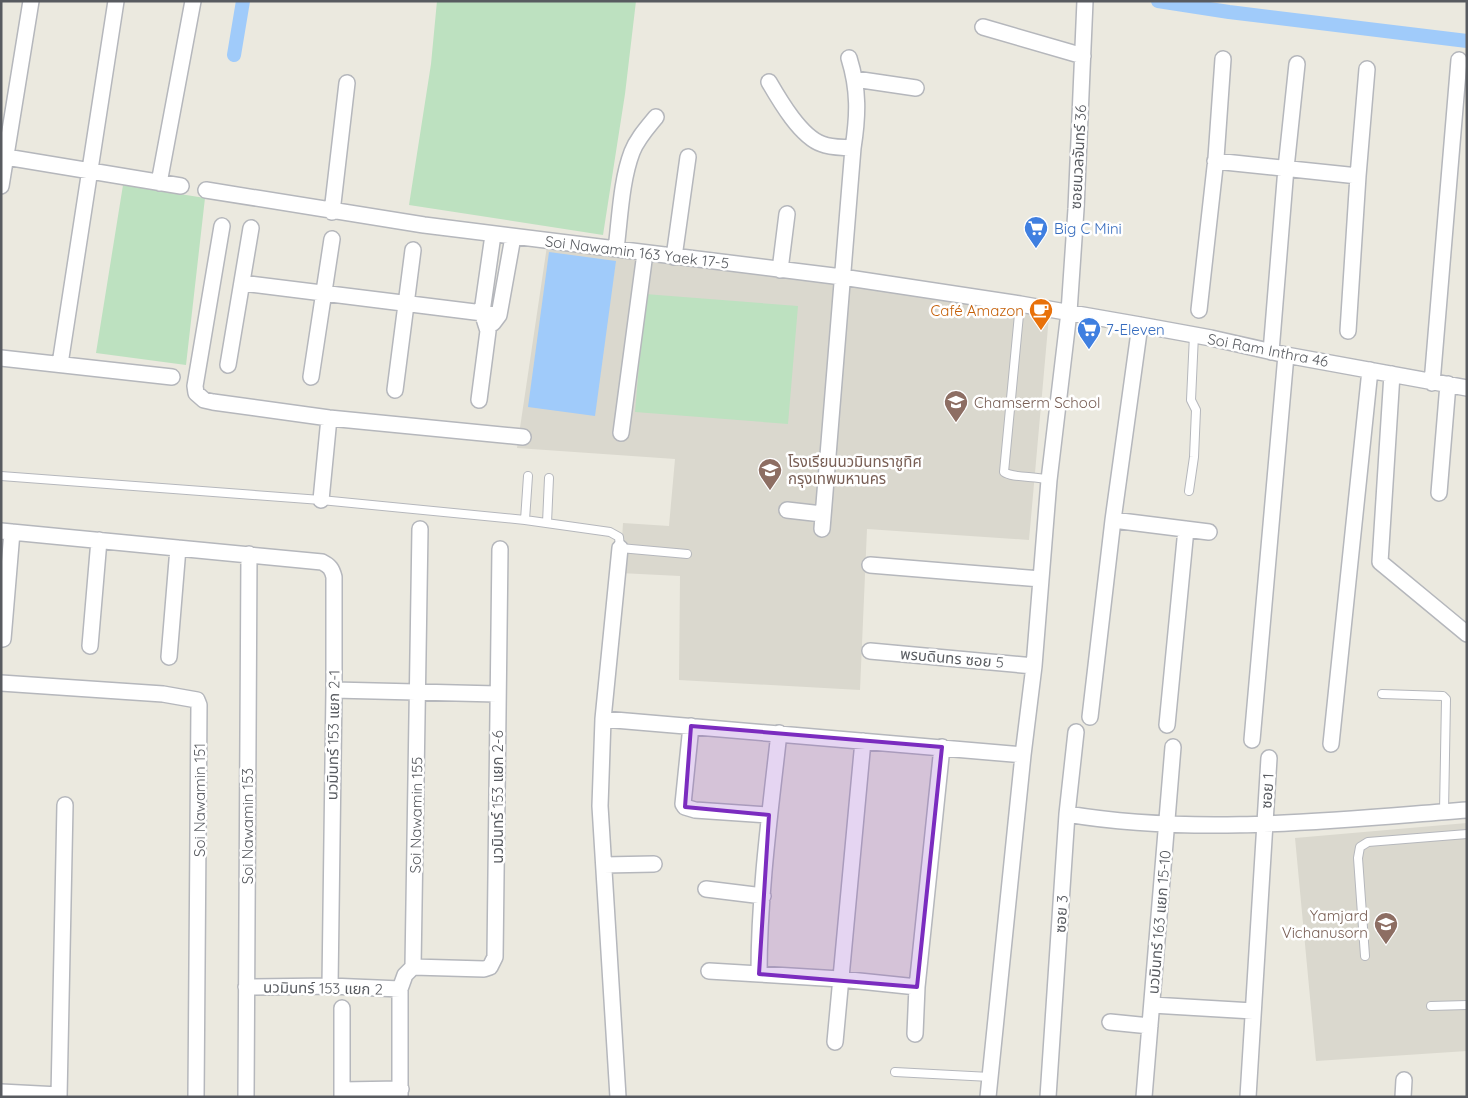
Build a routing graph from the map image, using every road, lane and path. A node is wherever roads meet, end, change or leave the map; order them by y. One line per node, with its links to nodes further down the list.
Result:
1 (31, 1): 18 (street)
2 (116, 1): 22 (street)
3 (194, 1): 24 (street)
4 (1085, 6): 6 (street, ซอยนวลจันทร์ 36)
5 (983, 27): 6 (street)
6 (1082, 56): 47 (street, ซอยนวลจันทร์ 36)
7 (849, 58): 12 (street)
8 (1224, 59): 20 (street)
9 (1459, 60): 62 (street)
10 (1297, 64): 21 (street)
11 (1367, 69): 23 (street)
12 (855, 79): 15 (street); 17 (street)
13 (769, 82): 17 (street)
14 (347, 83): 28 (street)
15 (916, 88)
16 (656, 117): 35 (street)
17 (853, 148): 40 (street)
18 (6, 157): 22 (street); 25 (street)
19 (688, 157): 38 (street)
20 (1215, 161): 21 (street); 45 (street)
21 (1286, 168): 23 (street); 53 (street)
22 (89, 172): 24 (street); 56 (street)
23 (1358, 176): 51 (street)
24 (160, 183): 26 (street)
25 (1, 186)
26 (181, 186)
27 (206, 190): 28 (street, Soi Nawamin 163 Yaek 17-5)
28 (332, 212): 32 (street, Soi Nawamin 163 Yaek 17-5)
29 (787, 214): 39 (street)
30 (222, 226): 67 (street)
31 (250, 228): 41 (street)
32 (493, 235): 33 (street, Soi Nawamin 163 Yaek 17-5); 46 (street)
33 (513, 238): 35 (street, Soi Nawamin 163 Yaek 17-5); 48 (street)
34 (332, 239): 42 (street)
35 (616, 249): 37 (street, Soi Nawamin 163 Yaek 17-5)
36 (414, 250): 43 (street)
37 (645, 253): 38 (street, Soi Nawamin 163 Yaek 17-5); 68 (street)
38 (674, 257): 39 (street, Soi Nawamin 163 Yaek 17-5)
39 (780, 270): 40 (street, Soi Nawamin 163 Yaek 17-5)
40 (842, 278): 44 (street, Soi Nawamin 163 Yaek 17-5); 77 (street)
41 (242, 283): 42 (street); 57 (street)
42 (322, 293): 43 (street); 61 (street)
43 (407, 302): 46 (street); 65 (street)
44 (1020, 304): 47 (street, Soi Nawamin 163 Yaek 17-5); 73 (lane)
45 (1199, 310)
46 (482, 312): 48 (street); 50 (street)
47 (1069, 312): 49 (street, Soi Ram Inthra 46); 73 (street, ซอยนวลจันทร์ 36)
48 (499, 315): 50 (street)
49 (1140, 325): 52 (street, Soi Ram Inthra 46); 79 (street)
50 (488, 331): 66 (street)
51 (1348, 331)
52 (1194, 335): 53 (street, Soi Ram Inthra 46); 74 (lane)
53 (1271, 352): 54 (street, Soi Ram Inthra 46)
54 (1286, 356): 58 (street, Soi Ram Inthra 46); 110 (street)
55 (1, 358): 56 (street)
56 (60, 364): 60 (street)
57 (228, 365)
58 (1370, 370): 59 (street, Soi Ram Inthra 46); 112 (street)
59 (1392, 374): 62 (street, Soi Ram Inthra 46); 93 (street)
60 (172, 377)
61 (311, 377)
62 (1432, 383): 63 (street, Soi Ram Inthra 46)
63 (1448, 384): 64 (street, Soi Ram Inthra 46); 75 (street)
64 (1467, 388)
65 (395, 390)
66 (479, 400)
67 (329, 418): 69 (street); 76 (street)
68 (621, 433)
69 (523, 437)
70 (1, 476): 76 (lane)
71 (528, 476): 78 (lane)
72 (549, 478): 80 (lane)
73 (1049, 480): 92 (street, ซอยนวลจันทร์ 36)
74 (1189, 491)
75 (1439, 492)
76 (322, 500): 78 (lane)
77 (787, 510)
78 (525, 520): 80 (lane)
79 (1113, 520): 82 (street); 104 (street)
80 (547, 523): 87 (lane)
81 (420, 529): 101 (street, Soi Nawamin 155)
82 (1186, 529): 84 (street); 106 (street)
83 (7, 532): 85 (street); 94 (street)
84 (1209, 532)
85 (99, 540): 86 (street); 95 (street)
86 (178, 548): 89 (street); 97 (street)
87 (620, 548): 90 (lane); 105 (street)
88 (500, 549): 102 (street, นวมินทร์ 153 แยก 2-6)
89 (249, 554): 100 (street, นวมินทร์ 153 แยก 2-1); 135 (street, Soi Nawamin 153)
90 (687, 554)
91 (870, 565): 92 (street)
92 (1041, 579): 98 (street, ซอยนวลจันทร์ 36)
93 (1467, 634)
94 (3, 639)
95 (90, 646)
96 (870, 651): 98 (street, พรบดินทร ซอย 5)
97 (169, 657)
98 (1034, 666): 115 (street, ซอยนวลจันทร์ 36)
99 (1, 683): 154 (street, Soi Nawamin 151)
100 (334, 690): 101 (street); 134 (street, นวมินทร์ 153 แยก 2-1)
101 (418, 693): 102 (street); 130 (street, Soi Nawamin 155)
102 (497, 694): 130 (street, นวมินทร์ 153 แยก 2-6)
103 (1382, 694): 119 (lane)
104 (1090, 717)
105 (603, 719): 107 (street); 126 (street)
106 (1167, 725)
107 (691, 726): 109 (street); 121 (street)
108 (1076, 732): 120 (street, ซอย 3)
109 (778, 734): 111 (street); 121 (street)
110 (1252, 740)
111 (863, 741): 113 (street); 133 (street)
112 (1331, 744)
113 (942, 747): 115 (street); 136 (street)
114 (1173, 747): 122 (street, นวมินทร์ 163 แยก 15-10)
115 (1023, 754): 148 (street, ซอยนวลจันทร์ 36)
116 (1269, 758): 123 (street, ซอย 1)
117 (65, 805): 153 (street)
118 (1467, 810): 119 (street)
119 (1444, 812): 123 (street)
120 (1067, 814): 122 (street); 158 (street, ซอย 3)
121 (769, 815): 128 (street)
122 (1167, 824): 123 (street); 138 (street, นวมินทร์ 163 แยก 15-10)
123 (1265, 824): 142 (street, ซอย 1)
124 (1467, 834): 129 (lane)
125 (654, 864): 126 (street)
126 (604, 865): 156 (street)
127 (706, 889): 128 (street)
128 (763, 896): 132 (street)
129 (1365, 956)
130 (414, 967): 137 (street)
131 (709, 971): 132 (street)
132 (759, 974): 133 (street)
133 (840, 979): 136 (street); 146 (street)
134 (330, 986): 135 (street, นวมินทร์ 153 แยก 2); 137 (street, นวมินทร์ 153 แยก 2)
135 (246, 987): 155 (street, Soi Nawamin 153)
136 (917, 987): 145 (street)
137 (400, 989): 152 (street)
138 (1152, 1005): 142 (street); 144 (street, นวมินทร์ 163 แยก 15-10)
139 (1467, 1005): 140 (lane)
140 (1431, 1006)
141 (342, 1008): 151 (street)
142 (1253, 1011): 160 (street, ซอย 1)
143 (1110, 1022): 144 (street)
144 (1150, 1026): 159 (street, นวมินทร์ 163 แยก 15-10)
145 (915, 1034)
146 (835, 1042)
147 (895, 1072): 148 (lane)
148 (990, 1077): 157 (street, ซอยนวลจันทร์ 36)
149 (1404, 1080): 161 (street)
150 (1, 1092): 153 (street)
151 (342, 1093): 152 (street)
152 (400, 1093)
153 (59, 1096)
154 (196, 1097)
155 (246, 1097)
156 (618, 1097)
157 (988, 1097)
158 (1048, 1097)
159 (1144, 1097)
160 (1248, 1097)
161 (1403, 1097)

